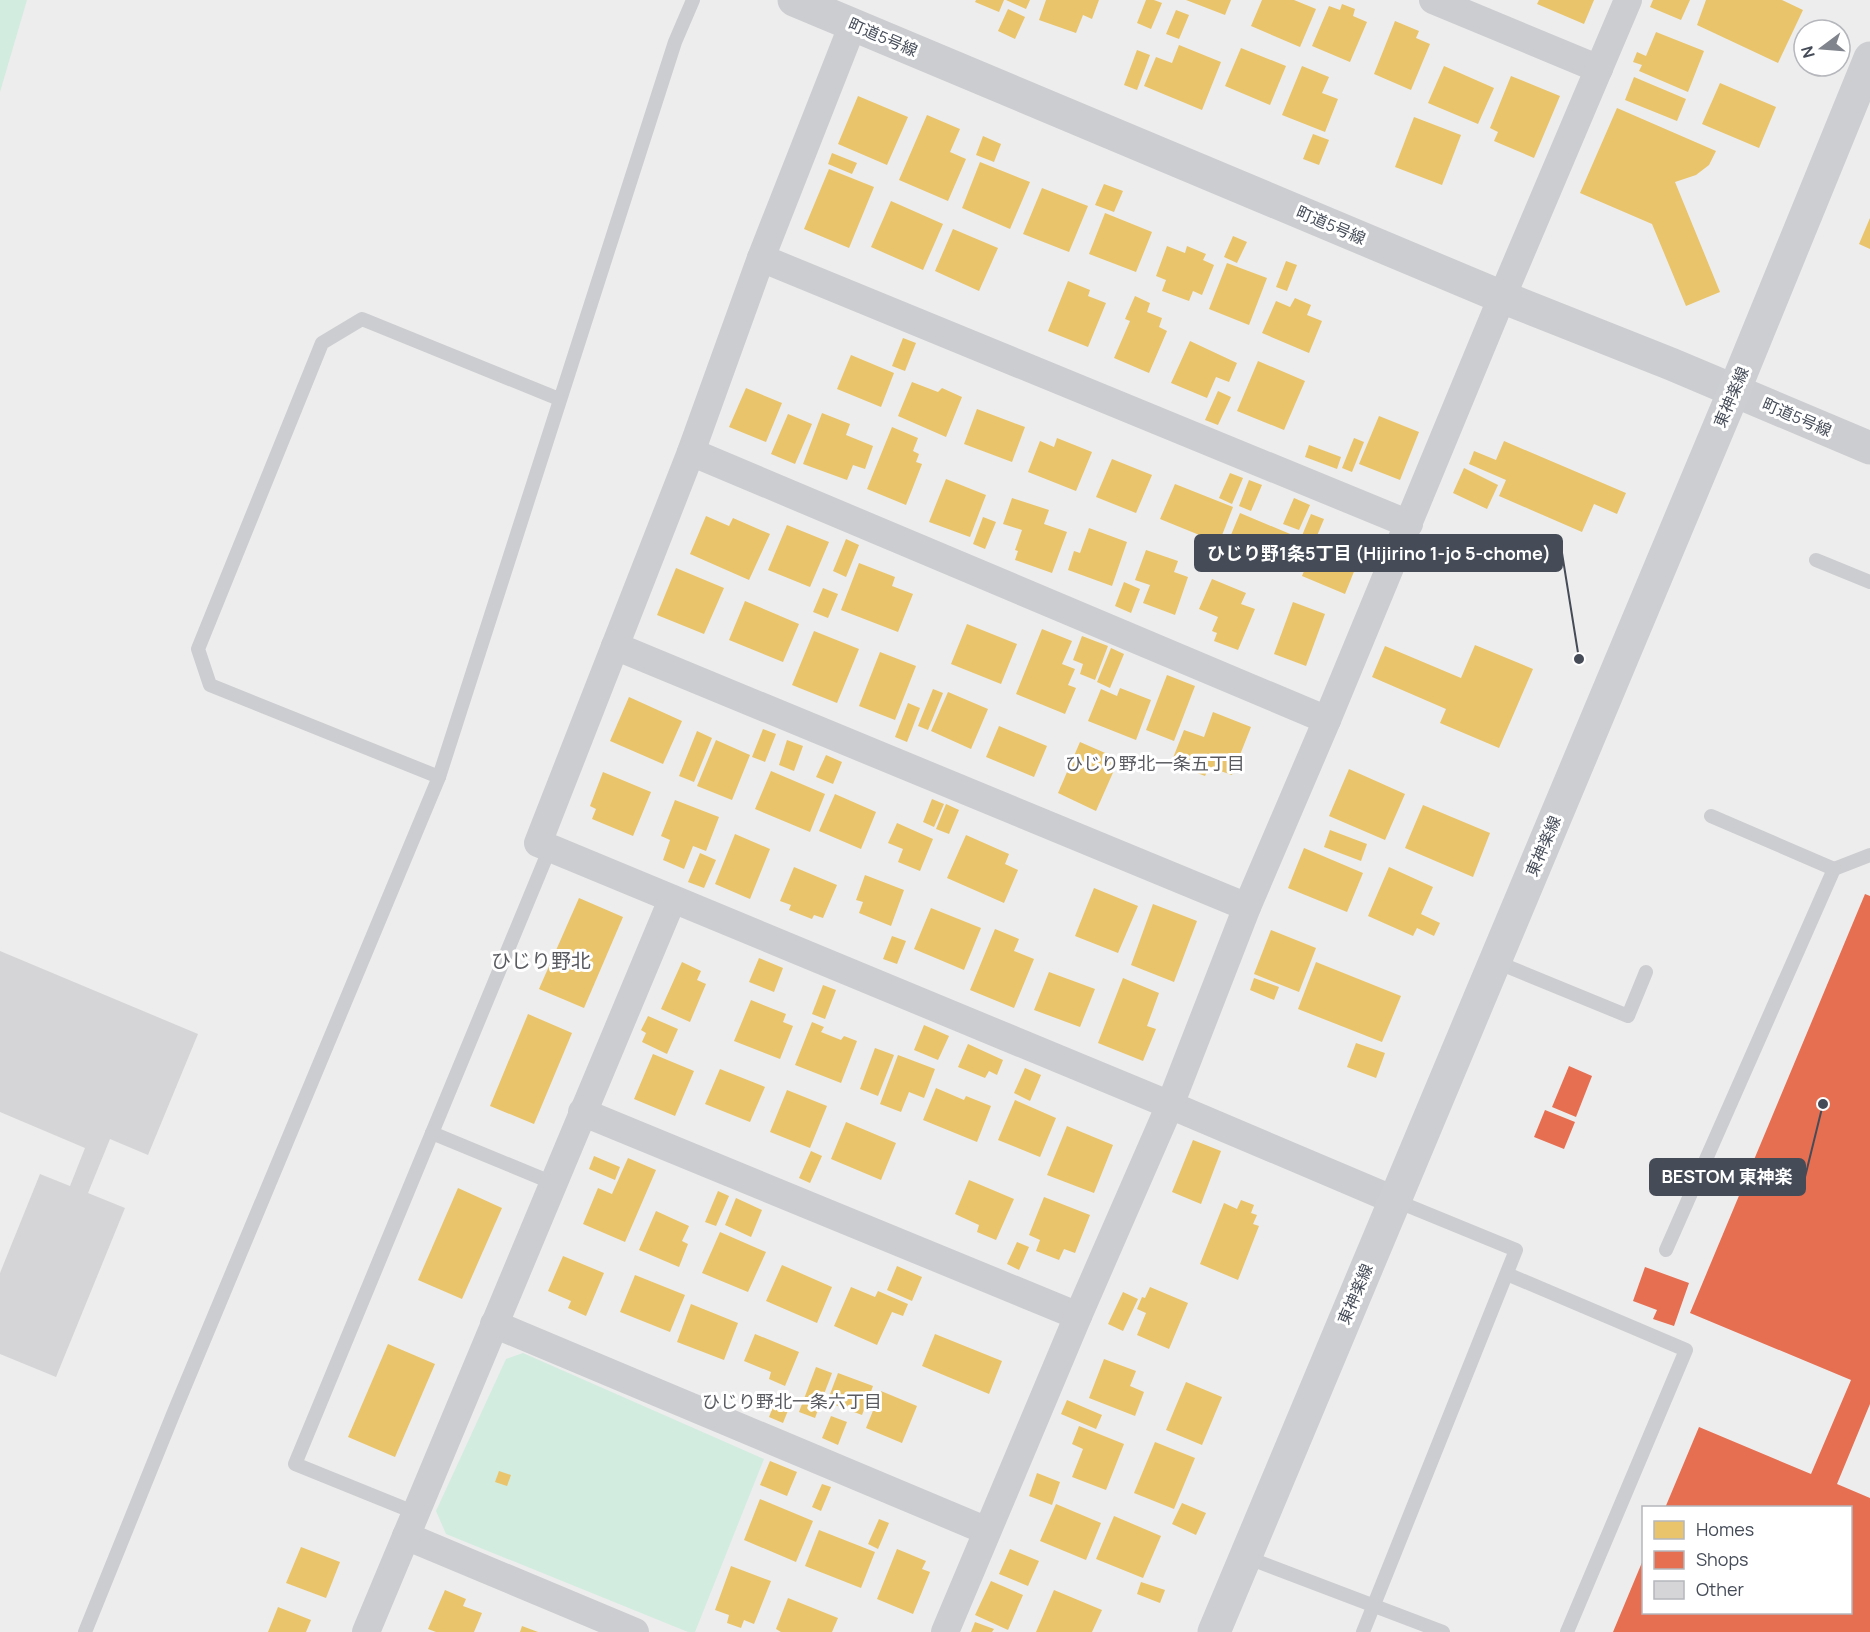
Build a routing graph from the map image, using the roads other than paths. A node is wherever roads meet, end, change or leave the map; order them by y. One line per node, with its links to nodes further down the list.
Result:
1 (693, 0): 11 (lane)
2 (794, 0): 5 (street, 町道5号線)
3 (1433, 0): 7 (street)
4 (1628, 0): 7 (street)
5 (841, 13): 8 (street); 9 (street, 町道5号線)
6 (1870, 58): 10 (main road, 東神楽線)
7 (1599, 69): 9 (street)
8 (761, 258): 13 (street); 14 (street)
9 (1502, 297): 10 (street, 町道5号線); 14 (street)
10 (1734, 391): 12 (street, 町道5号線); 26 (main road, 東神楽線)
11 (560, 399): 19 (lane); 19 (lane)
12 (1870, 448)
13 (691, 452): 17 (street); 18 (street)
14 (1409, 524): 18 (street)
15 (1816, 560): 16 (lane)
16 (1870, 582)
17 (615, 645): 21 (street); 25 (street)
18 (1327, 720): 25 (street)
19 (439, 777): 41 (lane)
20 (1711, 816): 23 (lane)
21 (550, 848): 24 (street); 30 (lane)
22 (1870, 855): 23 (lane)
23 (1834, 869): 33 (lane)
24 (672, 900): 28 (street); 29 (street)
25 (1247, 907): 28 (street)
26 (1494, 961): 27 (lane); 32 (main road, 東神楽線)
27 (1646, 972)
28 (1170, 1105): 32 (street); 35 (street)
29 (582, 1112): 31 (street); 35 (street)
30 (432, 1133): 31 (lane); 37 (lane)
31 (553, 1183): 36 (street)
32 (1394, 1200): 34 (lane); 39 (main road, 東神楽線)
33 (1666, 1250)
34 (1507, 1274): 40 (lane); 48 (lane)
35 (1078, 1316): 38 (street)
36 (494, 1324): 37 (street); 38 (street)
37 (411, 1525): 42 (street); 43 (street)
38 (987, 1531): 44 (street)
39 (1245, 1557): 40 (lane); 45 (main road, 東神楽線)
40 (1374, 1605): 46 (lane); 47 (lane)
41 (85, 1632)
42 (366, 1632)
43 (635, 1632)
44 (945, 1632)
45 (1214, 1632)
46 (1363, 1632)
47 (1443, 1632)
48 (1567, 1632)

